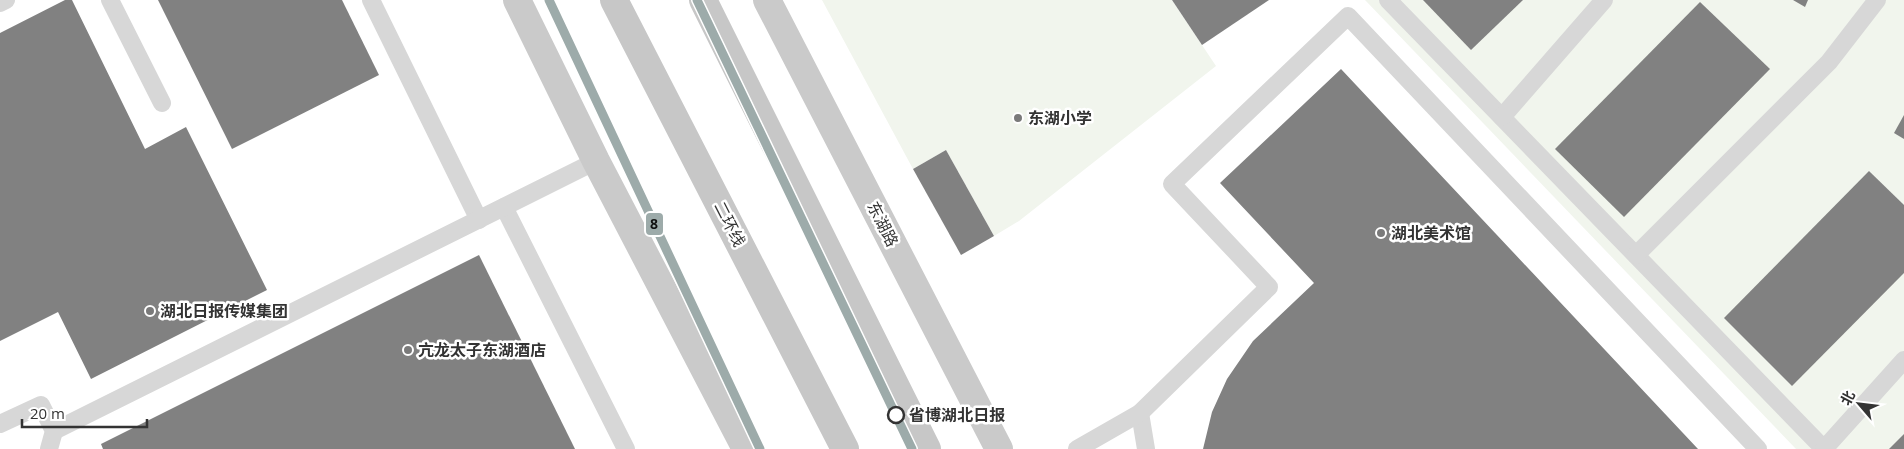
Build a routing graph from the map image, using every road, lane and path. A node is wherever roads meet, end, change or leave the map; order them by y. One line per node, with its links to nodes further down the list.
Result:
1 (6, 0): 11 (lane)
2 (110, 0): 12 (lane)
3 (370, 0): 16 (lane)
4 (517, 0): 14 (main road)
5 (614, 0): 25 (highway, 二环线)
6 (703, 0): 26 (highway)
7 (767, 0): 27 (main road, 东湖路)
8 (1388, 0): 13 (lane)
9 (1604, 0): 13 (lane)
10 (1877, 0): 17 (lane)
11 (0, 3)
12 (162, 103)
13 (1502, 117): 17 (lane)
14 (596, 161): 15 (lane); 24 (main road)
15 (504, 207): 16 (lane); 23 (lane)
16 (479, 220): 21 (lane)
17 (1636, 255): 31 (lane)
18 (1904, 360): 31 (lane)
19 (1140, 413): 28 (lane); 29 (lane); 30 (lane)
20 (0, 424): 21 (lane)
21 (54, 431): 22 (lane)
22 (49, 449)
23 (626, 449)
24 (746, 449)
25 (845, 449)
26 (927, 449)
27 (999, 449)
28 (1077, 449)
29 (1146, 449)
30 (1758, 449)
31 (1824, 449)

